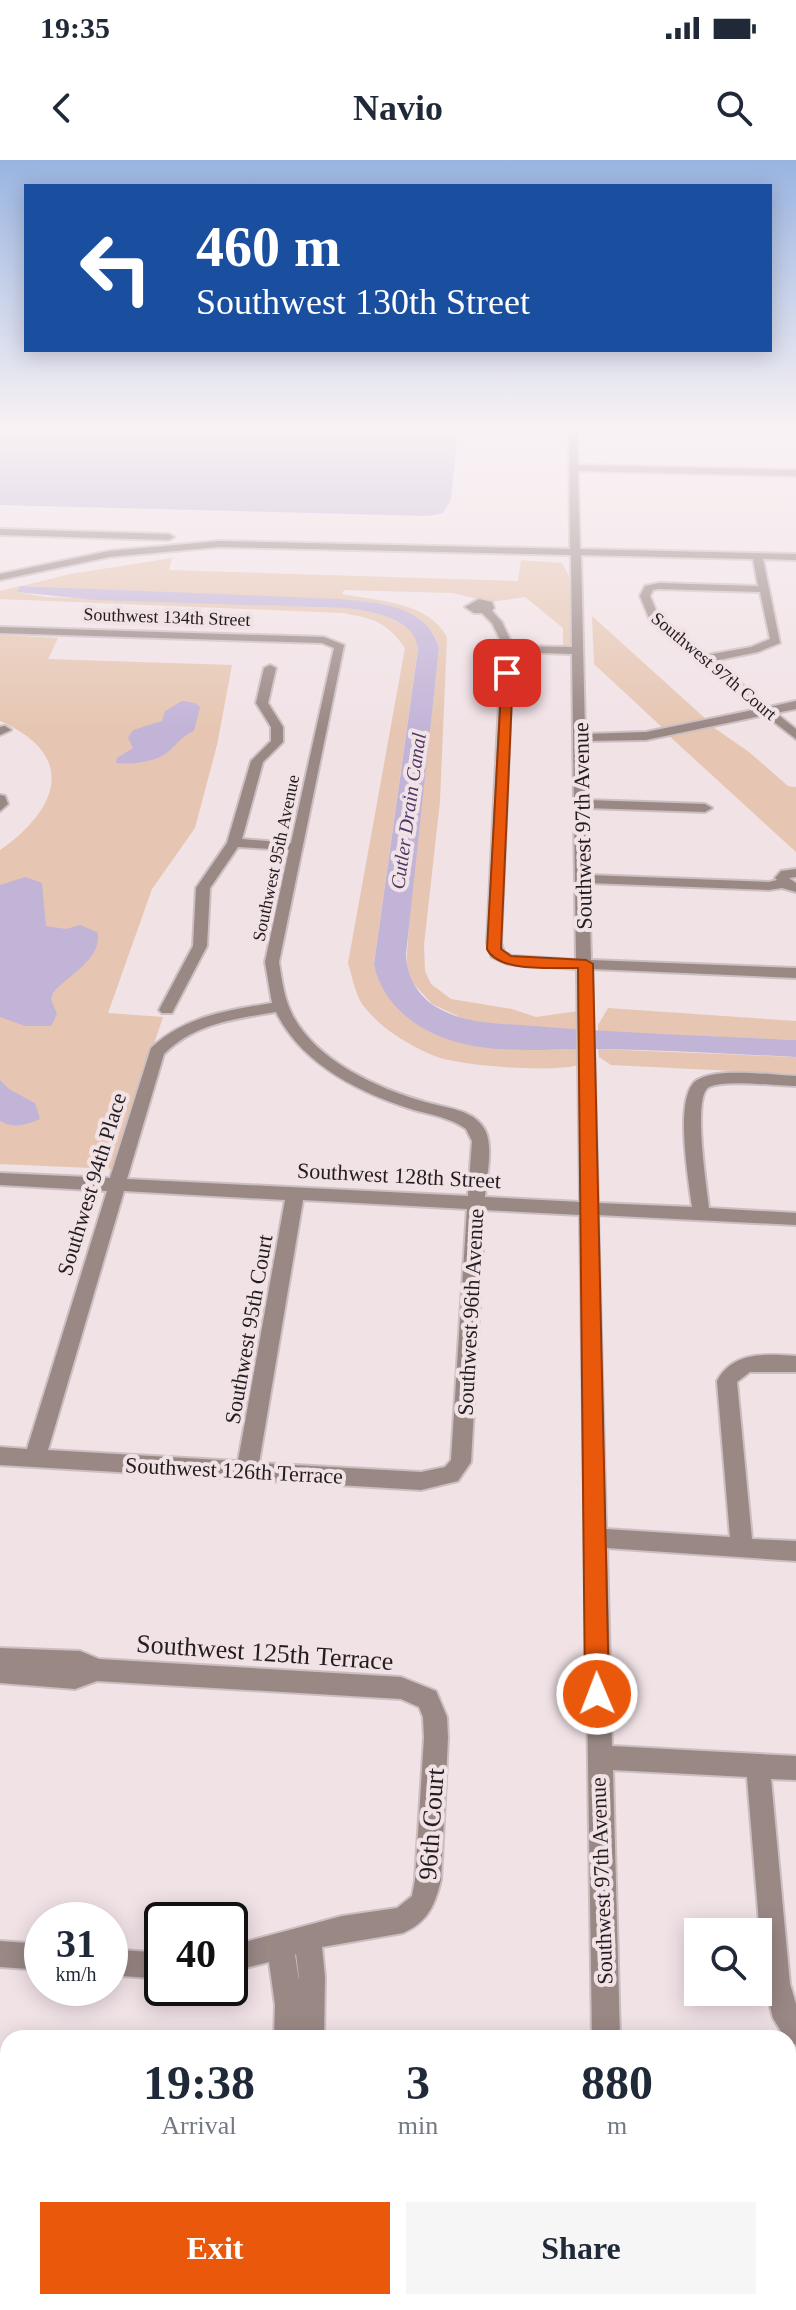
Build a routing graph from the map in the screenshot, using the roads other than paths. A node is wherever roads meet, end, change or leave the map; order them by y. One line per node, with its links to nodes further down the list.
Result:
1 (575, 529): 4 (street, Southwest 97th Avenue)
2 (0, 532): 3 (street)
3 (523, 547)
4 (575, 554): 5 (street); 7 (street); 8 (street); 14 (street, Southwest 97th Avenue)
5 (757, 556): 6 (street); 9 (street)
6 (796, 557)
7 (0, 577)
8 (0, 588)
9 (765, 589): 15 (street); 15 (street, Southwest 97th Court)
10 (485, 610): 13 (street)
11 (0, 630): 12 (street, Southwest 134th Street)
12 (332, 642): 26 (street, Southwest 95th Avenue)
13 (508, 649): 14 (street); 30 (street)
14 (578, 651): 20 (street, Southwest 97th Avenue)
15 (706, 659): 18 (street, Southwest 97th Court)
16 (270, 668): 25 (street, Southwest 95th Avenue)
17 (796, 705): 18 (street)
18 (767, 711): 19 (street, Southwest 97th Court); 20 (street)
19 (796, 735)
20 (580, 738): 22 (street, Southwest 97th Avenue)
21 (0, 799): 23 (street)
22 (582, 804): 24 (street); 28 (street, Southwest 97th Avenue)
23 (0, 807)
24 (705, 808)
25 (234, 843): 26 (street); 33 (street, Southwest 95th Avenue)
26 (298, 847): 32 (street, Southwest 95th Avenue)
27 (796, 873): 29 (street)
28 (583, 879): 29 (street); 30 (street, Southwest 97th Avenue)
29 (790, 886)
30 (586, 964): 31 (street); 40 (street, Southwest 97th Avenue)
31 (796, 973)
32 (278, 1007): 35 (street, Southwest 95th Avenue); 37 (street, Southwest 94th Place)
33 (167, 1010)
34 (796, 1081): 41 (street)
35 (466, 1120): 39 (street, Southwest 96th Avenue)
36 (0, 1179): 37 (street, Southwest 128th Street)
37 (116, 1185): 38 (street, Southwest 128th Street); 45 (street, Southwest 94th Place)
38 (295, 1194): 39 (street, Southwest 128th Street); 47 (street, Southwest 95th Court)
39 (476, 1203): 40 (street, Southwest 128th Street); 46 (street, Southwest 96th Avenue)
40 (589, 1208): 41 (street, Southwest 128th Street); 48 (street, Southwest 97th Avenue)
41 (701, 1214): 42 (street, Southwest 128th Street)
42 (796, 1219)
43 (796, 1364): 49 (street)
44 (0, 1456): 45 (street, Southwest 126th Terrace)
45 (35, 1458): 47 (street, Southwest 126th Terrace)
46 (461, 1462): 47 (street, Southwest 126th Terrace)
47 (247, 1471)
48 (594, 1538): 49 (street); 55 (street, Southwest 97th Avenue)
49 (742, 1548): 50 (street)
50 (796, 1551)
51 (0, 1659): 52 (street, Southwest 125th Terrace)
52 (97, 1670): 53 (street, Southwest 125th Terrace); 54 (street, Southwest 125th Terrace)
53 (0, 1672)
54 (428, 1699): 58 (street, 96th Court)
55 (598, 1757): 56 (street); 64 (street, Southwest 97th Avenue)
56 (758, 1766): 57 (street); 65 (street)
57 (796, 1768)
58 (293, 1942): 60 (street, 96th Court); 62 (street); 63 (street)
59 (0, 1954): 61 (street)
60 (248, 1954)
61 (24, 1956)
62 (288, 2030)
63 (310, 2030)
64 (606, 2030)
65 (795, 2030)

